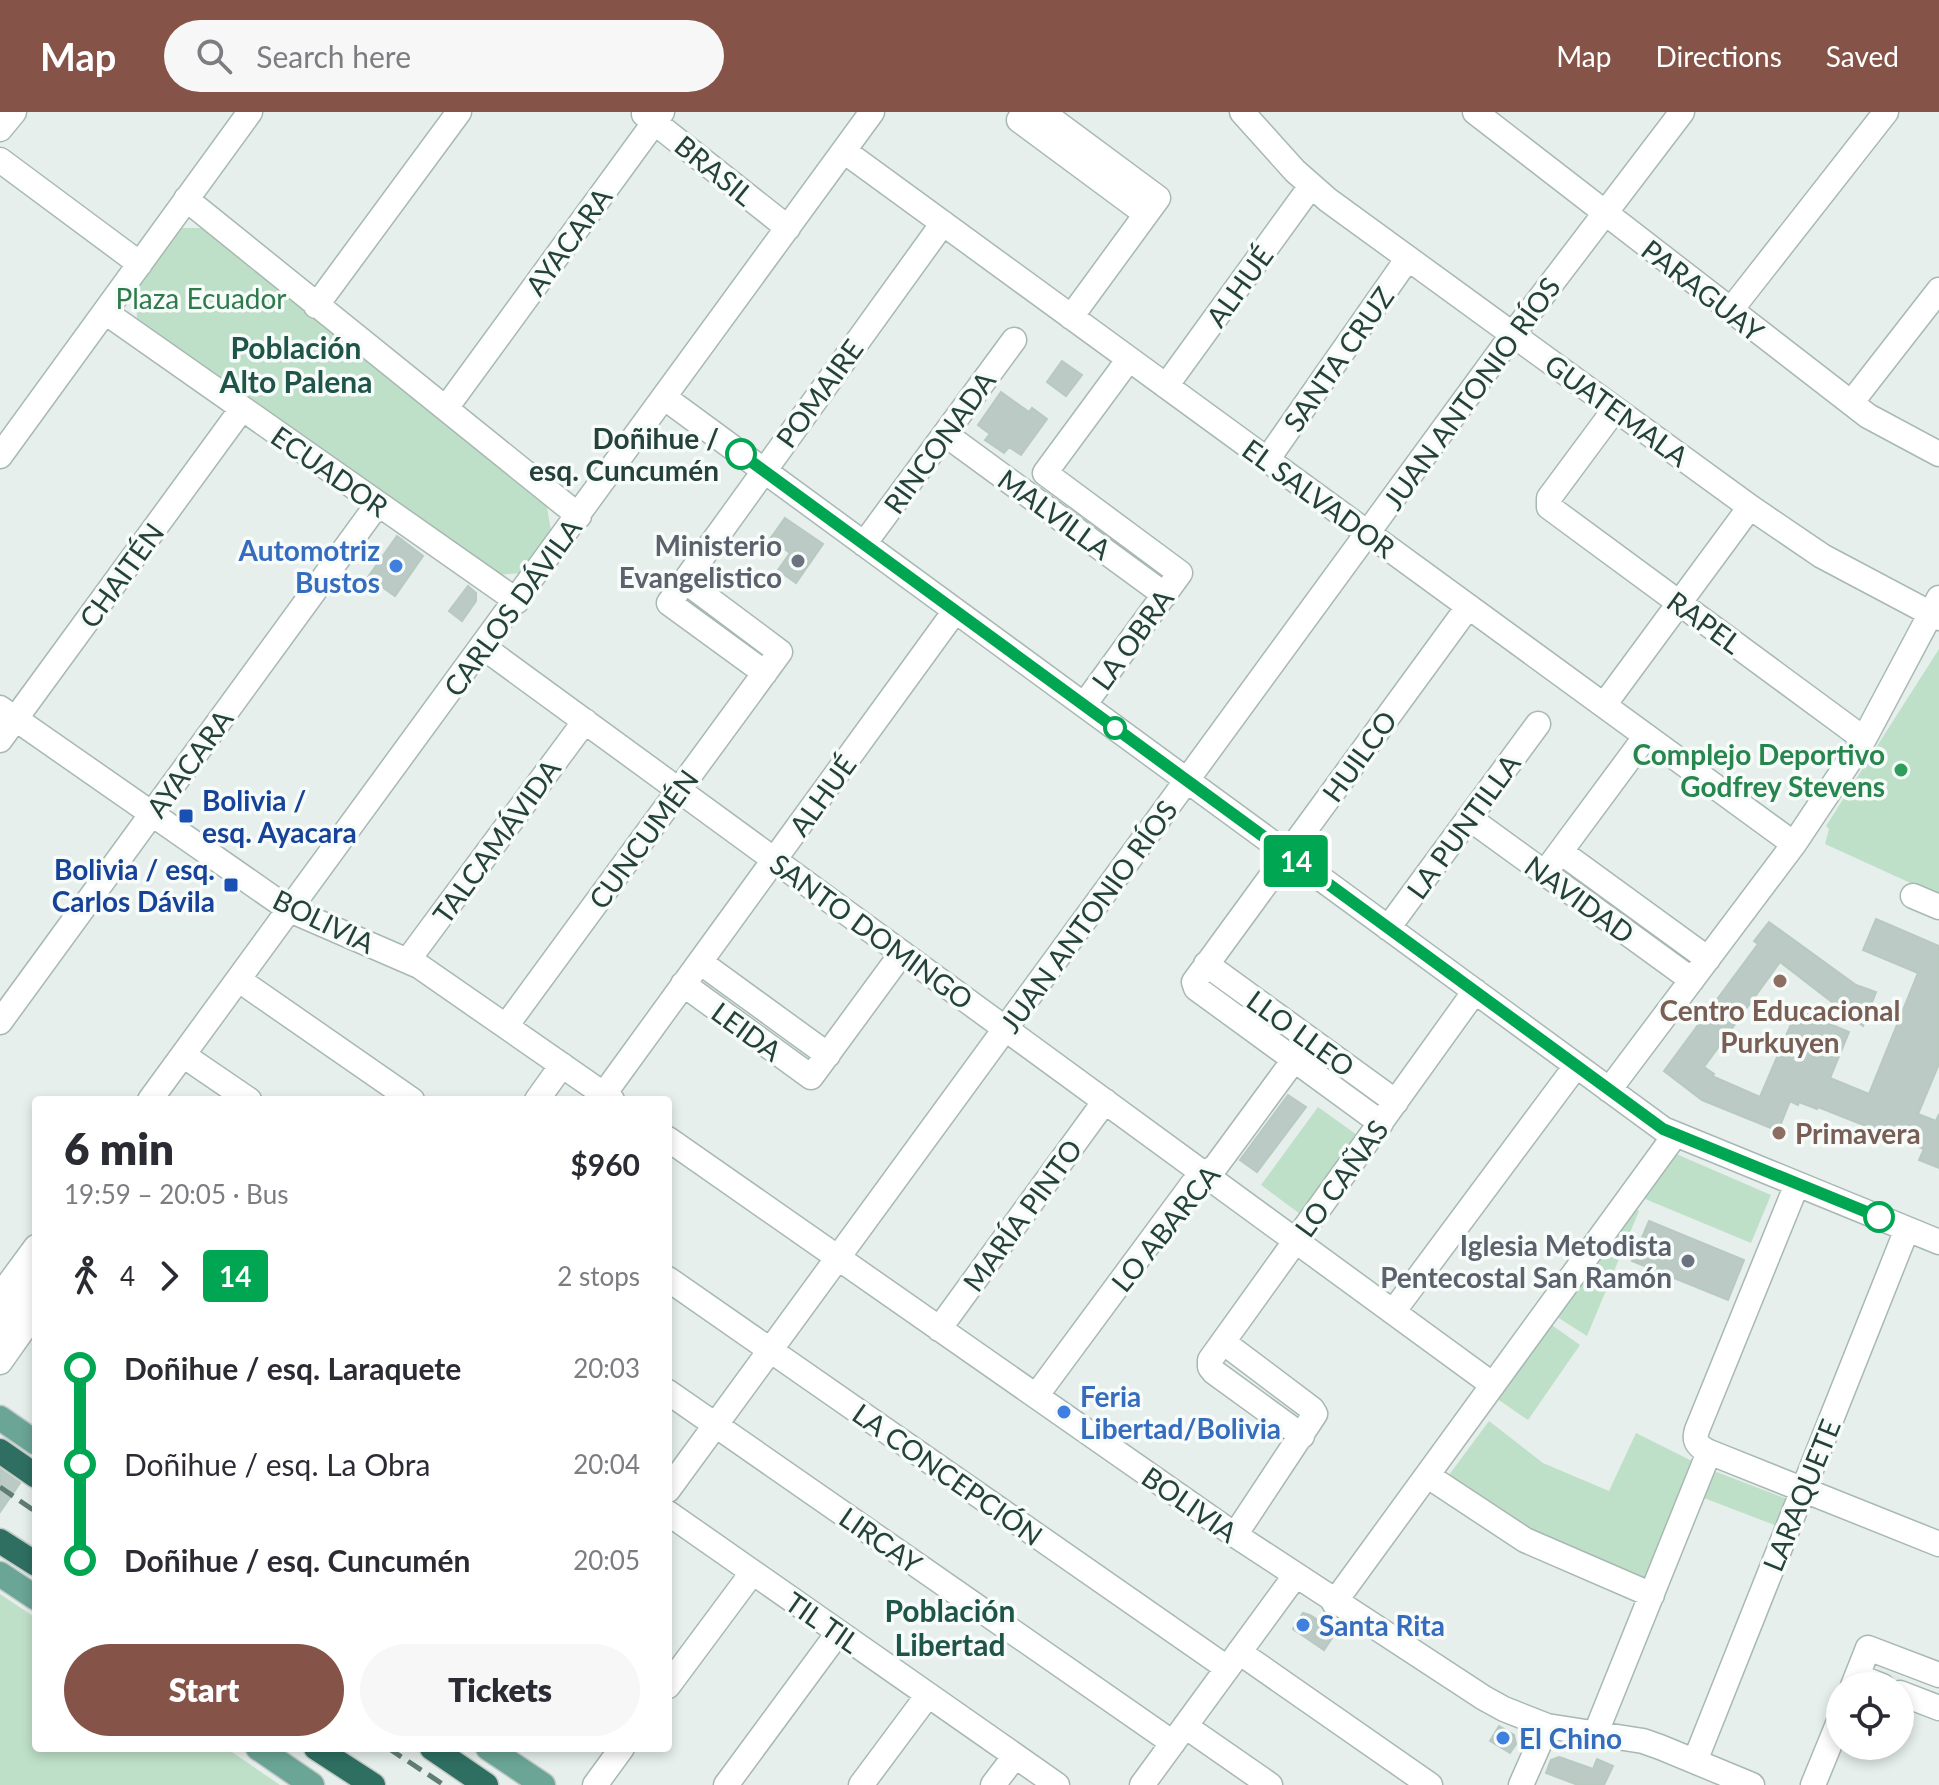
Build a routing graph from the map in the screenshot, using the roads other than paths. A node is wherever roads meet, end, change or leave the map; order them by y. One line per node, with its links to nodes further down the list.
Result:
1 (14, 112): 11 (street)
2 (250, 112): 15 (street)
3 (459, 112): 22 (street)
4 (872, 112): 12 (street, CARLOS DÁVILA)
5 (1242, 112): 14 (street, GUATEMALA)
6 (1477, 112): 16 (street, PARAGUAY)
7 (1682, 112): 16 (street, JUAN ANTONIO RÍOS)
8 (1886, 112): 23 (street)
9 (653, 115): 18 (street, BRASIL); 32 (street, AYACARA)
10 (1029, 115): 25 (street)
11 (0, 129)
12 (844, 151): 17 (street, EL SALVADOR); 18 (street, CARLOS DÁVILA)
13 (0, 160): 20 (street)
14 (1311, 186): 19 (street, GUATEMALA); 29 (street, ALHUÉ)
15 (186, 199): 20 (street); 22 (street)
16 (1603, 213): 23 (street, PARAGUAY); 26 (street, JUAN ANTONIO RÍOS)
17 (943, 223): 25 (street, EL SALVADOR); 39 (street, POMAIRE)
18 (788, 228): 30 (street, CARLOS DÁVILA)
19 (1408, 258): 26 (street, GUATEMALA); 38 (street, SANTA CRUZ)
20 (140, 264): 24 (street)
21 (1939, 290): 31 (street)
22 (316, 306): 32 (street)
23 (1730, 311): 31 (street, PARAGUAY)
24 (105, 312): 34 (street, ECUADOR); 37 (street)
25 (1071, 317): 28 (street, EL SALVADOR)
26 (1513, 334): 33 (street, GUATEMALA); 43 (street, JUAN ANTONIO RÍOS)
27 (1014, 340): 35 (street, RINCONADA)
28 (1129, 359): 29 (street, EL SALVADOR); 45 (street, MALVILLA)
29 (1166, 386): 38 (street, EL SALVADOR)
30 (665, 398): 39 (street); 42 (street, CARLOS DÁVILA)
31 (1851, 403): 36 (street, PARAGUAY)
32 (446, 408): 42 (street)
33 (1615, 409): 41 (street, GUATEMALA); 49 (street, RAPEL)
34 (241, 410): 40 (street, ECUADOR); 57 (street, CHAITÉN)
35 (945, 434): 44 (street, RINCONADA); 47 (street, MALVILLA)
36 (1939, 454)
37 (0, 456)
38 (1267, 460): 43 (street, EL SALVADOR)
39 (763, 470): 44 (street); 46 (street, POMAIRE)
40 (377, 505): 48 (street, ECUADOR); 65 (street, AYACARA)
41 (1750, 507): 49 (street); 51 (street, GUATEMALA)
42 (579, 516): 48 (street, CARLOS DÁVILA)
43 (1368, 534): 50 (street, EL SALVADOR); 63 (street, JUAN ANTONIO RÍOS)
44 (864, 544): 52 (street)
45 (1180, 573): 47 (street, LA OBRA)
46 (685, 581): 54 (street, CUNCUMÉN); 54 (street, POMAIRE)
47 (1165, 595): 55 (street, LA OBRA)
48 (517, 601): 53 (street, CARLOS DÁVILA)
49 (1679, 603): 56 (street); 61 (street, RAPEL)
50 (1468, 607): 56 (street, EL SALVADOR); 69 (street, HUILCO)
51 (1936, 610): 61 (street)
52 (955, 611): 55 (street); 70 (street, ALHUÉ)
53 (483, 647): 58 (street, SANTO DOMINGO); 74 (street, CARLOS DÁVILA)
54 (765, 673): 64 (street, CUNCUMÉN)
55 (1084, 705): 63 (street)
56 (1604, 705): 60 (street, EL SALVADOR)
57 (8, 714): 62 (street, CHAITÉN); 65 (street, BOLIVIA)
58 (585, 721): 64 (street, SANTO DOMINGO); 78 (street, TALCAMÁVIDA)
59 (1538, 724): 66 (street, LA PUNTILLA)
60 (1646, 736): 67 (street, EL SALVADOR); 68 (street)
61 (1864, 739): 67 (street)
62 (0, 740)
63 (1187, 780): 69 (street); 87 (street, JUAN ANTONIO RÍOS)
64 (679, 790): 70 (street, SANTO DOMINGO); 86 (street, CUNCUMÉN)
65 (152, 814): 74 (street, BOLIVIA); 85 (street, AYACARA)
66 (1469, 818): 71 (street, NAVIDAD); 75 (street, LA PUNTILLA)
67 (1794, 844): 77 (street)
68 (1561, 852): 71 (street); 77 (street, NAVIDAD)
69 (1287, 854): 75 (street); 80 (street, HUILCO)
70 (774, 860): 76 (street, SANTO DOMINGO); 79 (street, ALHUÉ)
71 (1545, 873): 82 (street, NAVIDAD)
72 (1913, 896): 73 (street)
73 (1939, 907)
74 (290, 910): 78 (street, BOLIVIA); 81 (street, CARLOS DÁVILA)
75 (1388, 928): 84 (street)
76 (902, 953): 87 (street, SANTO DOMINGO); 89 (street)
77 (1708, 959): 82 (street)
78 (408, 960): 86 (street, BOLIVIA)
79 (700, 962): 83 (street, ALHUÉ); 89 (street, LEIDA)
80 (1200, 974): 90 (street, LLO LLEO); 101 (street, LLO LLEO)
81 (239, 980): 88 (street, CARLOS DÁVILA); 96 (street)
82 (1692, 980): 93 (street)
83 (683, 984): 89 (street, LEIDA); 99 (street, ALHUÉ)
84 (1475, 991): 92 (street); 101 (street, LO CAÑAS)
85 (0, 1022)
86 (506, 1026): 91 (street, BOLIVIA)
87 (1005, 1029): 100 (street, SANTO DOMINGO); 111 (street, JUAN ANTONIO RÍOS)
88 (183, 1055): 94 (street, CARLOS DÁVILA); 95 (street)
89 (828, 1055)
90 (1294, 1060): 102 (street, LLO LLEO); 105 (street, LO ABARCA)
91 (562, 1065): 97 (street); 98 (street, BOLIVIA)
92 (1576, 1066): 93 (street); 115 (street)
93 (1609, 1090): 103 (street)
94 (153, 1096)
95 (243, 1096)
96 (406, 1096)
97 (540, 1096)
98 (607, 1096)
99 (609, 1096)
100 (1105, 1101): 105 (street, SANTO DOMINGO); 118 (street, MARÍA PINTO)
101 (1396, 1102): 102 (street, LO CAÑAS)
102 (1381, 1123): 108 (street, LO CAÑAS)
103 (1675, 1135): 106 (street); 122 (street)
104 (672, 1142): 111 (street, BOLIVIA)
105 (1205, 1175): 108 (street, SANTO DOMINGO); 124 (street, LO ABARCA)
106 (1797, 1184): 107 (street); 129 (street)
107 (1907, 1229): 109 (street); 134 (street, LARAQUETE)
108 (1296, 1241): 115 (street, SANTO DOMINGO); 119 (street, LO CAÑAS)
109 (1939, 1242)
110 (32, 1252): 114 (street)
111 (838, 1258): 118 (street, BOLIVIA); 120 (street, JUAN ANTONIO RÍOS)
112 (672, 1282): 120 (street, LA CONCEPCIÓN)
113 (32, 1285): 117 (street)
114 (0, 1296)
115 (1393, 1312): 122 (street, SANTO DOMINGO)
116 (32, 1317): 121 (street)
117 (0, 1329)
118 (939, 1329): 124 (street, BOLIVIA)
119 (1223, 1342): 127 (street); 127 (street, LO CAÑAS)
120 (770, 1350): 126 (street, JUAN ANTONIO RÍOS); 147 (street, LA CONCEPCIÓN)
121 (0, 1362)
122 (1493, 1385): 132 (street)
123 (672, 1395): 126 (street, LIRCAY)
124 (1036, 1396): 136 (street, BOLIVIA)
125 (0, 1418): 128 (main road)
126 (716, 1425): 133 (street, JUAN ANTONIO RÍOS); 155 (street, LIRCAY)
127 (1302, 1436): 136 (street)
128 (32, 1440)
129 (1703, 1447): 134 (street); 144 (street)
130 (0, 1451): 131 (highway)
131 (32, 1473)
132 (1428, 1476): 144 (street); 145 (street)
133 (672, 1485)
134 (1803, 1489): 138 (street); 164 (street, LARAQUETE)
135 (672, 1516): 140 (street, TIL TIL)
136 (1235, 1535): 142 (street, BOLIVIA)
137 (0, 1541): 139 (highway)
138 (1939, 1544)
139 (32, 1561)
140 (752, 1573): 146 (street, TIL TIL); 150 (street)
141 (0, 1574): 143 (main road)
142 (1295, 1576): 145 (street, BOLIVIA); 147 (street)
143 (32, 1595)
144 (1652, 1595): 156 (street)
145 (1334, 1603): 154 (street, BOLIVIA)
146 (838, 1633): 151 (street, TIL TIL); 172 (street)
147 (1233, 1660): 155 (street); 178 (street, LA CONCEPCIÓN)
148 (1859, 1672): 149 (street)
149 (1939, 1675)
150 (672, 1681)
151 (928, 1695): 163 (street, TIL TIL); 173 (street)
152 (1914, 1698): 153 (street)
153 (1939, 1708)
154 (1547, 1726): 156 (street, BOLIVIA); 179 (street)
155 (1179, 1734): 176 (street); 177 (street, LIRCAY)
156 (1595, 1735): 164 (street, BOLIVIA)
157 (264, 1752): 166 (main road)
158 (322, 1752): 167 (highway)
159 (438, 1752): 165 (highway)
160 (494, 1752): 170 (main road)
161 (619, 1752): 171 (street)
162 (1826, 1753): 181 (street)
163 (1015, 1756): 174 (street); 175 (street, TIL TIL)
164 (1695, 1761): 180 (street, BOLIVIA)
165 (456, 1765): 168 (highway); 169 (highway)
166 (312, 1785)
167 (373, 1785)
168 (486, 1785)
169 (494, 1785)
170 (543, 1785)
171 (595, 1785)
172 (726, 1785)
173 (861, 1785)
174 (993, 1785)
175 (1057, 1785)
176 (1142, 1785)
177 (1270, 1785)
178 (1430, 1785)
179 (1521, 1785)
180 (1752, 1785)
181 (1813, 1785)

